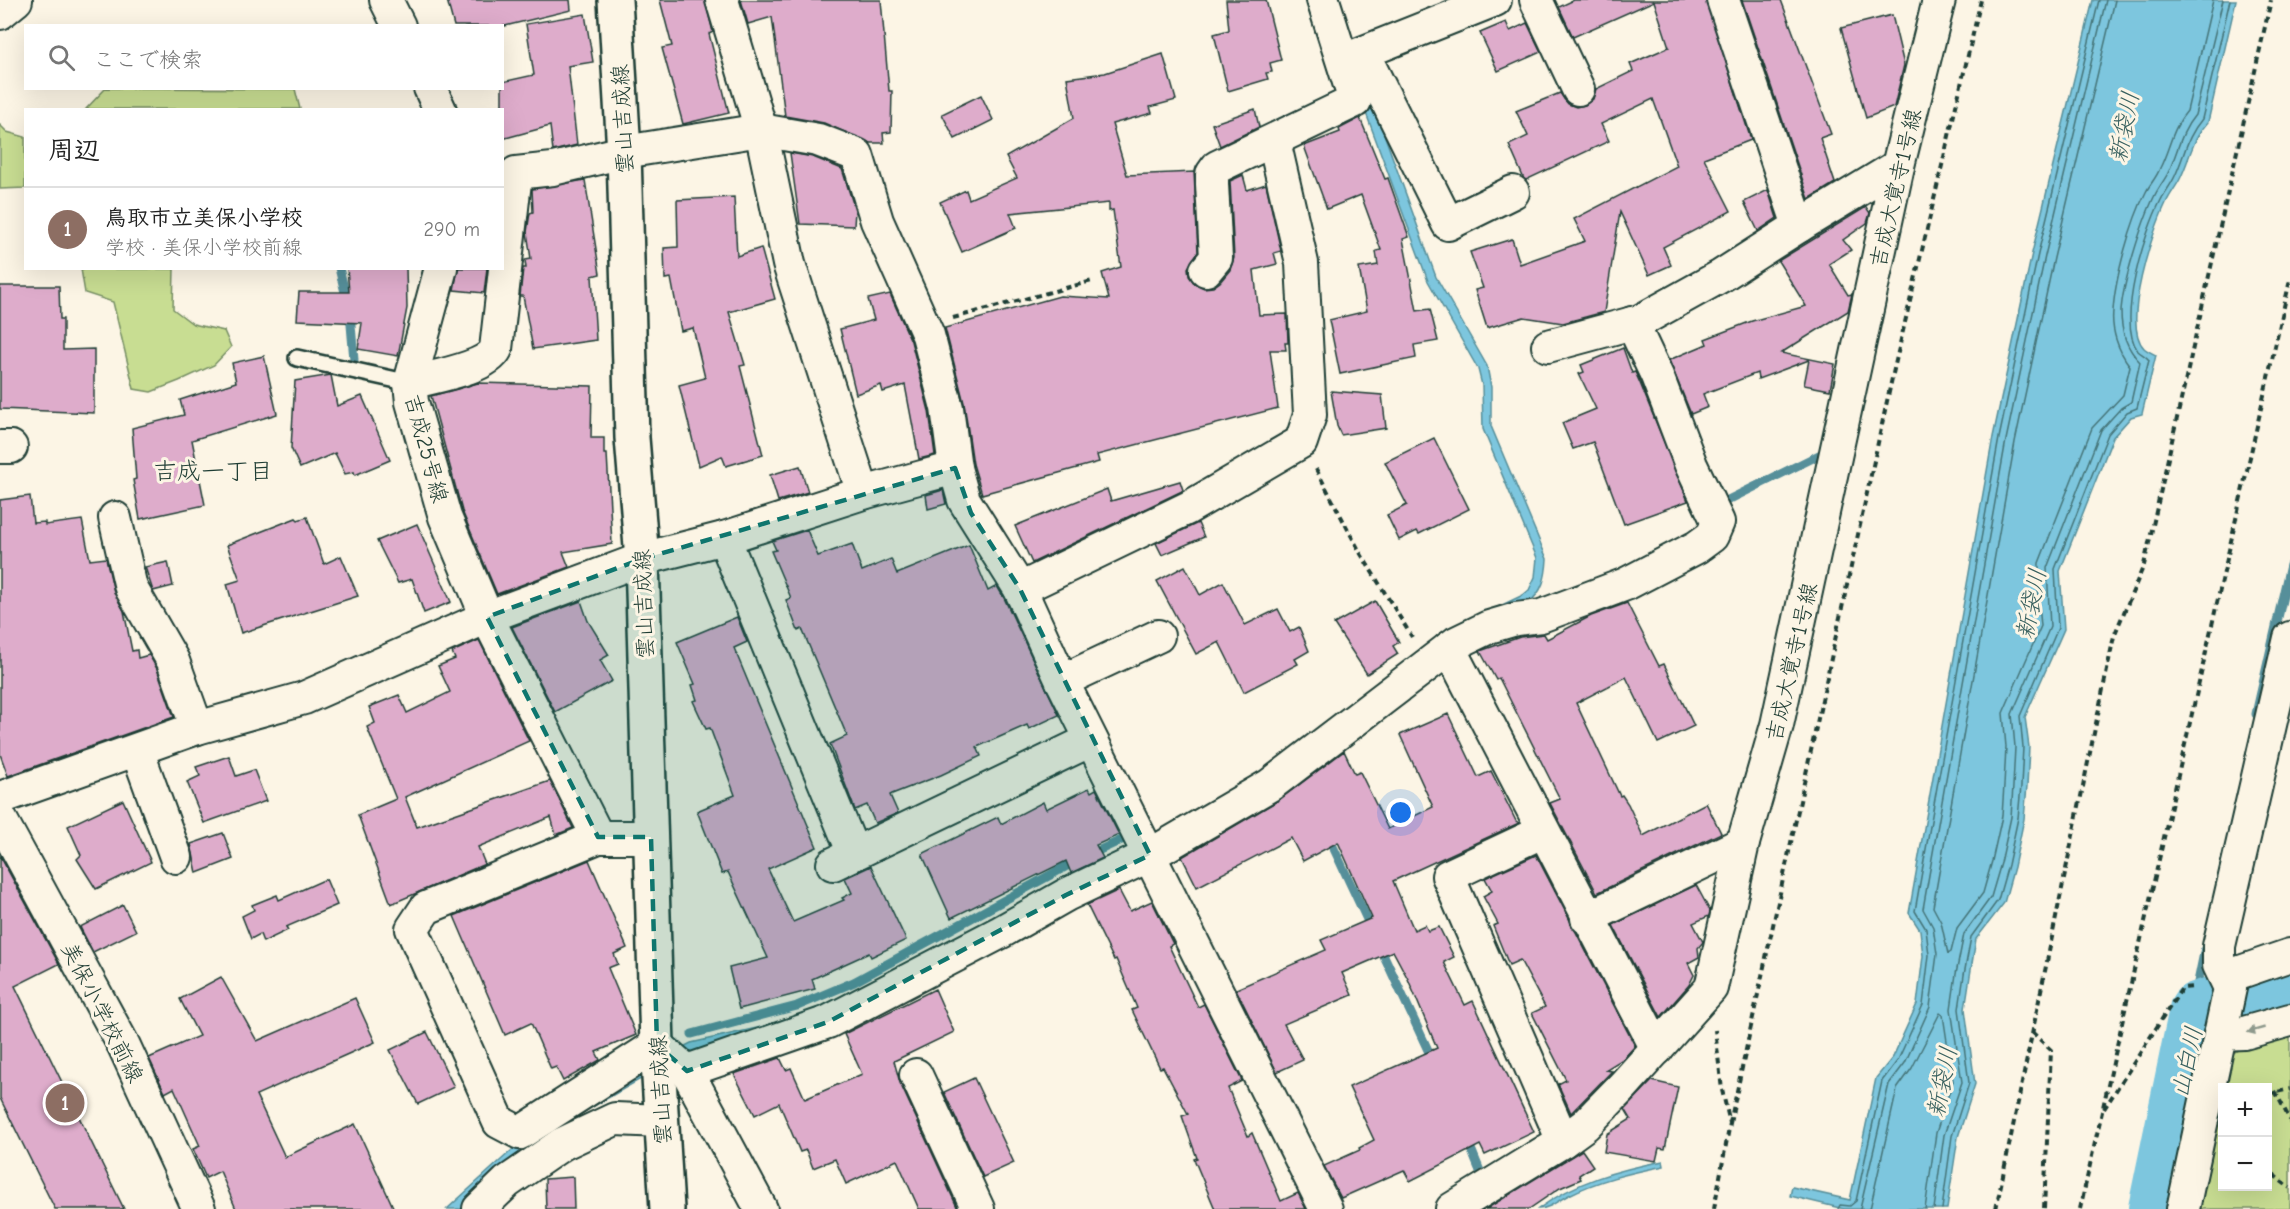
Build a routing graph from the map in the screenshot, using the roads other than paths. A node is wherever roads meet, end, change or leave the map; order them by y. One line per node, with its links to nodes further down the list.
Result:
1 (16, 0): 10 (street)
2 (386, 0): 11 (street)
3 (615, 0): 18 (street, 雲山吉成線)
4 (722, 0): 16 (street)
5 (1323, 0): 12 (street)
6 (1495, 0): 12 (street)
7 (1536, 0): 13 (street)
8 (1723, 0): 22 (street)
9 (1939, 0): 19 (street, 吉成大覚寺1号線)
10 (0, 13)
11 (398, 24)
12 (1352, 57): 17 (street); 21 (street)
13 (1578, 89)
14 (431, 90): 15 (street)
15 (439, 108)
16 (760, 130): 18 (street, 吉成25号線); 31 (street, 吉成25号線); 32 (street)
17 (1274, 141): 26 (street); 36 (street)
18 (624, 152): 20 (street, 吉成25号線); 35 (street, 雲山吉成線)
19 (1898, 166): 22 (street); 50 (street, 吉成大覚寺1号線)
20 (509, 174): 23 (street, 吉成25号線)
21 (1513, 192)
22 (1799, 226): 27 (street)
23 (504, 241)
24 (440, 270): 30 (street)
25 (502, 270): 30 (street, 吉成25号線)
26 (1206, 270)
27 (1632, 324): 28 (street); 40 (street)
28 (1548, 346)
29 (297, 358): 30 (lane)
30 (410, 383): 37 (street, 吉成25号線)
31 (955, 468): 32 (street); 36 (street, 吉成25号線)
32 (863, 493): 34 (street)
33 (115, 518): 42 (street)
34 (724, 538): 35 (street); 43 (street)
35 (642, 559): 37 (street); 49 (street, 雲山吉成線)
36 (1020, 589): 41 (street, 吉成25号線)
37 (487, 617): 42 (street); 48 (street, 吉成25号線)
38 (1158, 636): 41 (street)
39 (2290, 638): 55 (street)
40 (1449, 648): 47 (street); 51 (street)
41 (1062, 681): 43 (street, 吉成25号線)
42 (197, 729): 44 (street)
43 (1091, 741): 51 (street, 吉成25号線)
44 (137, 750): 45 (street); 52 (street)
45 (0, 798)
46 (0, 819): 63 (street, 美保小学校前線)
47 (1542, 832): 53 (street); 62 (street)
48 (598, 837): 49 (street); 57 (street)
49 (651, 837): 57 (street, 雲山吉成線)
50 (1743, 843): 53 (street); 58 (street, 吉成大覚寺1号線)
51 (1150, 855): 59 (street); 68 (street, 吉成25号線)
52 (176, 856)
53 (1587, 918): 58 (street)
54 (2290, 955): 55 (street)
55 (2225, 1004): 56 (street, one-way to 55); 70 (street)
56 (2290, 1020)
57 (657, 1045): 59 (street); 61 (street, 雲山吉成線)
58 (1657, 1049): 62 (street, 吉成大覚寺1号線)
59 (687, 1071): 66 (street)
60 (916, 1075): 67 (street)
61 (662, 1121): 64 (street); 65 (street, 雲山吉成線)
62 (1563, 1142): 69 (street, 吉成大覚寺1号線)
63 (199, 1209)
64 (479, 1209)
65 (667, 1209)
66 (761, 1209)
67 (978, 1209)
68 (1326, 1209)
69 (1452, 1209)
70 (2184, 1209)

